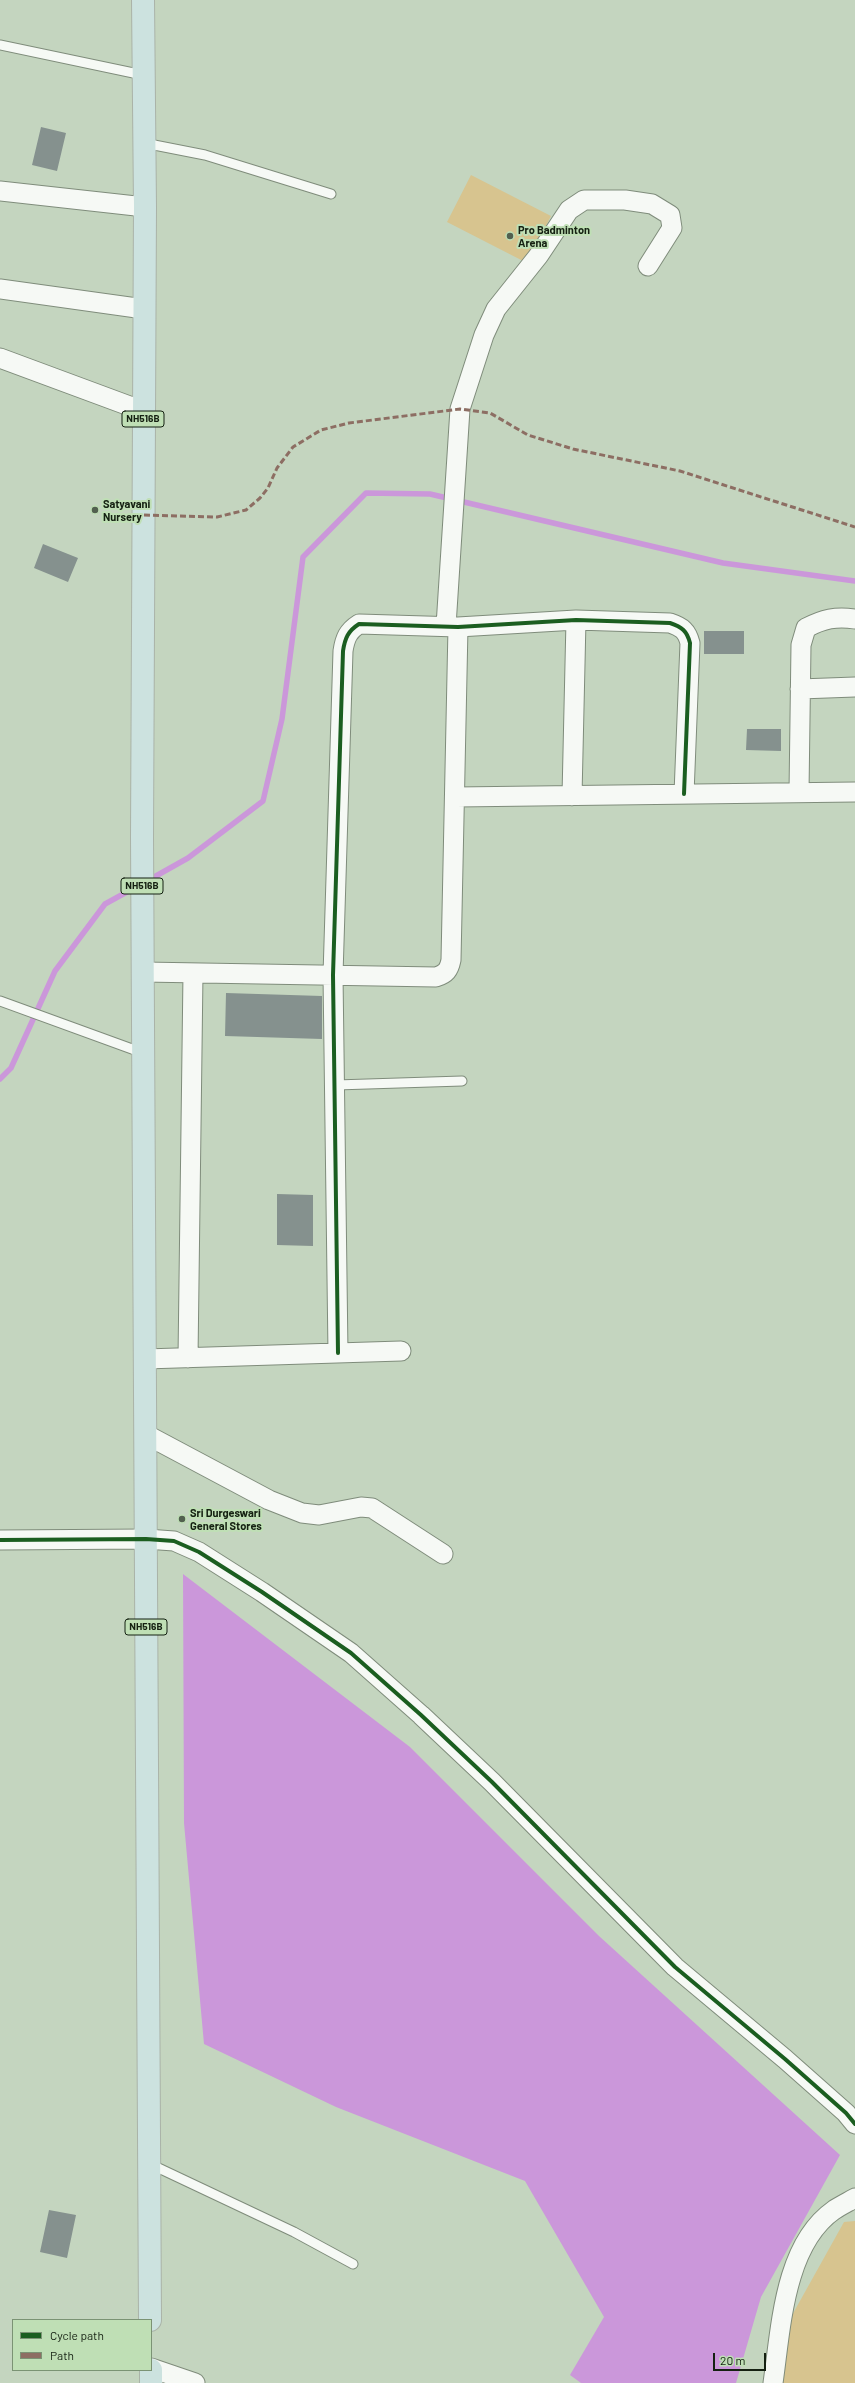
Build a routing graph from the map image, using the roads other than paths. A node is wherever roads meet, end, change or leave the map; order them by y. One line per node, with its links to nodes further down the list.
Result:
1 (143, 0): 3 (highway, NH516B)
2 (0, 45): 3 (lane)
3 (143, 75): 4 (highway, NH516B)
4 (144, 143): 6 (lane); 7 (highway, NH516B)
5 (0, 191): 7 (street)
6 (332, 194)
7 (144, 207): 10 (highway, NH516B)
8 (648, 266): 15 (street)
9 (0, 289): 10 (street)
10 (144, 309): 12 (highway, NH516B)
11 (0, 358): 12 (street)
12 (143, 411): 23 (highway, NH516B)
13 (855, 619): 17 (street)
14 (576, 620): 15 (street); 20 (street); 21 (street)
15 (452, 626): 22 (street); 25 (street)
16 (855, 688): 17 (street)
17 (800, 689): 18 (street)
18 (799, 792): 19 (street); 20 (street)
19 (855, 792)
20 (684, 794): 21 (street)
21 (572, 796): 22 (street)
22 (456, 797): 25 (street)
23 (143, 972): 24 (street); 27 (highway, NH516B)
24 (193, 973): 25 (street); 32 (street)
25 (333, 975): 29 (street)
26 (0, 1001): 27 (lane)
27 (143, 1054): 33 (highway, NH516B)
28 (462, 1081): 29 (lane)
29 (336, 1085): 31 (street)
30 (401, 1351): 31 (street)
31 (338, 1353): 32 (street)
32 (188, 1358): 33 (street)
33 (144, 1360): 34 (highway, NH516B)
34 (145, 1434): 35 (highway, NH516B); 37 (street)
35 (146, 1538): 36 (street); 38 (street); 39 (highway, NH516B)
36 (0, 1540)
37 (443, 1554)
38 (855, 2124)
39 (149, 2164): 41 (lane); 42 (highway, NH516B)
40 (855, 2198): 47 (street)
41 (353, 2264)
42 (150, 2319)
43 (152, 2369): 46 (street)
44 (151, 2371): 45 (highway)
45 (151, 2383)
46 (195, 2383)
47 (773, 2383)

